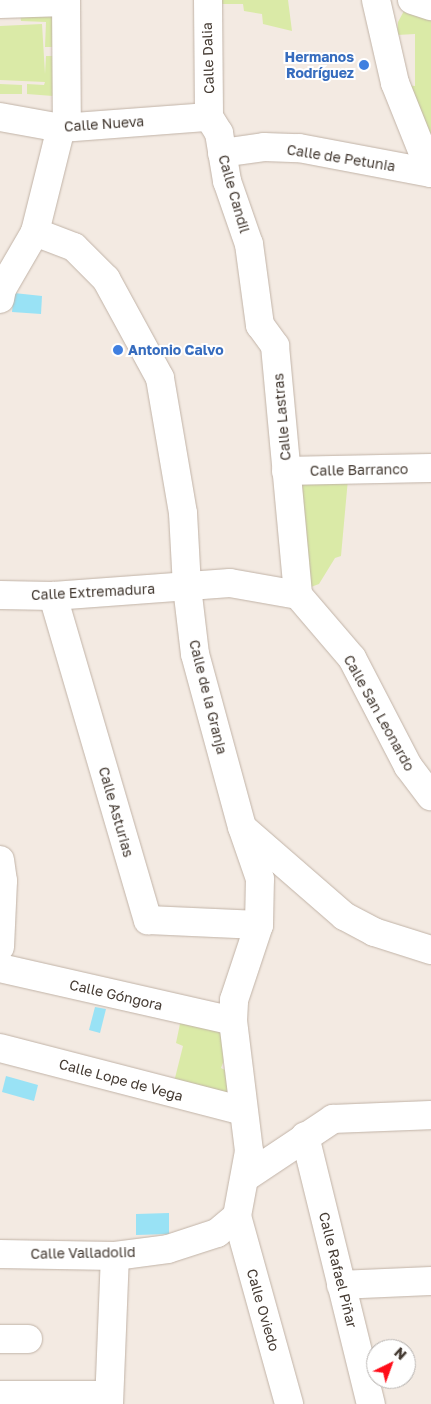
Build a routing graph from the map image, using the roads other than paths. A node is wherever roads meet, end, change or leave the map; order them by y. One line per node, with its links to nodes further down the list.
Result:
1 (208, 0): 8 (street, Calle Dalia)
2 (376, 0): 11 (street)
3 (412, 0): 6 (street)
4 (66, 1): 5 (street); 9 (street)
5 (0, 4)
6 (431, 6)
7 (0, 116): 9 (street, Calle Nueva)
8 (209, 117): 9 (street, Calle Nueva); 10 (street, Calle Candil)
9 (64, 128): 12 (street)
10 (222, 153): 11 (street, Calle de Petunia); 13 (street, Calle Candil)
11 (431, 173)
12 (35, 232): 14 (street); 17 (street, Calle de la Granja)
13 (249, 244): 16 (street, Calle Lastras)
14 (0, 299)
15 (431, 468): 16 (street, Calle Barranco)
16 (286, 471): 19 (street, Calle Lastras)
17 (186, 587): 19 (street); 20 (street, Calle Extremadura); 22 (street, Calle de la Granja)
18 (0, 595): 20 (street, Calle Extremadura)
19 (298, 595): 21 (street, Calle San Leonardo)
20 (53, 596): 24 (street, Calle Asturias)
21 (426, 779)
22 (242, 827): 24 (street, Calle de la Granja); 26 (street)
23 (0, 860): 25 (street)
24 (259, 925): 28 (street, Calle de la Granja)
25 (0, 947)
26 (431, 950)
27 (0, 968): 28 (street, Calle Góngora)
28 (232, 1022): 30 (street, Calle de la Granja)
29 (0, 1048): 30 (street, Calle Lope de Vega)
30 (243, 1111): 33 (street, Calle de la Granja)
31 (431, 1115): 32 (street)
32 (305, 1136): 33 (street); 38 (street, Calle Rafael Piñar)
33 (246, 1178): 34 (street)
34 (236, 1216): 36 (street, Calle Valladolid); 43 (street, Calle Oviedo)
35 (0, 1254): 36 (street, Calle Valladolid)
36 (114, 1256): 42 (street)
37 (431, 1281): 38 (street)
38 (341, 1285): 44 (street, Calle Rafael Piñar)
39 (0, 1339): 40 (street)
40 (28, 1339)
41 (0, 1394): 42 (street)
42 (108, 1400)
43 (289, 1404)
44 (371, 1404)

